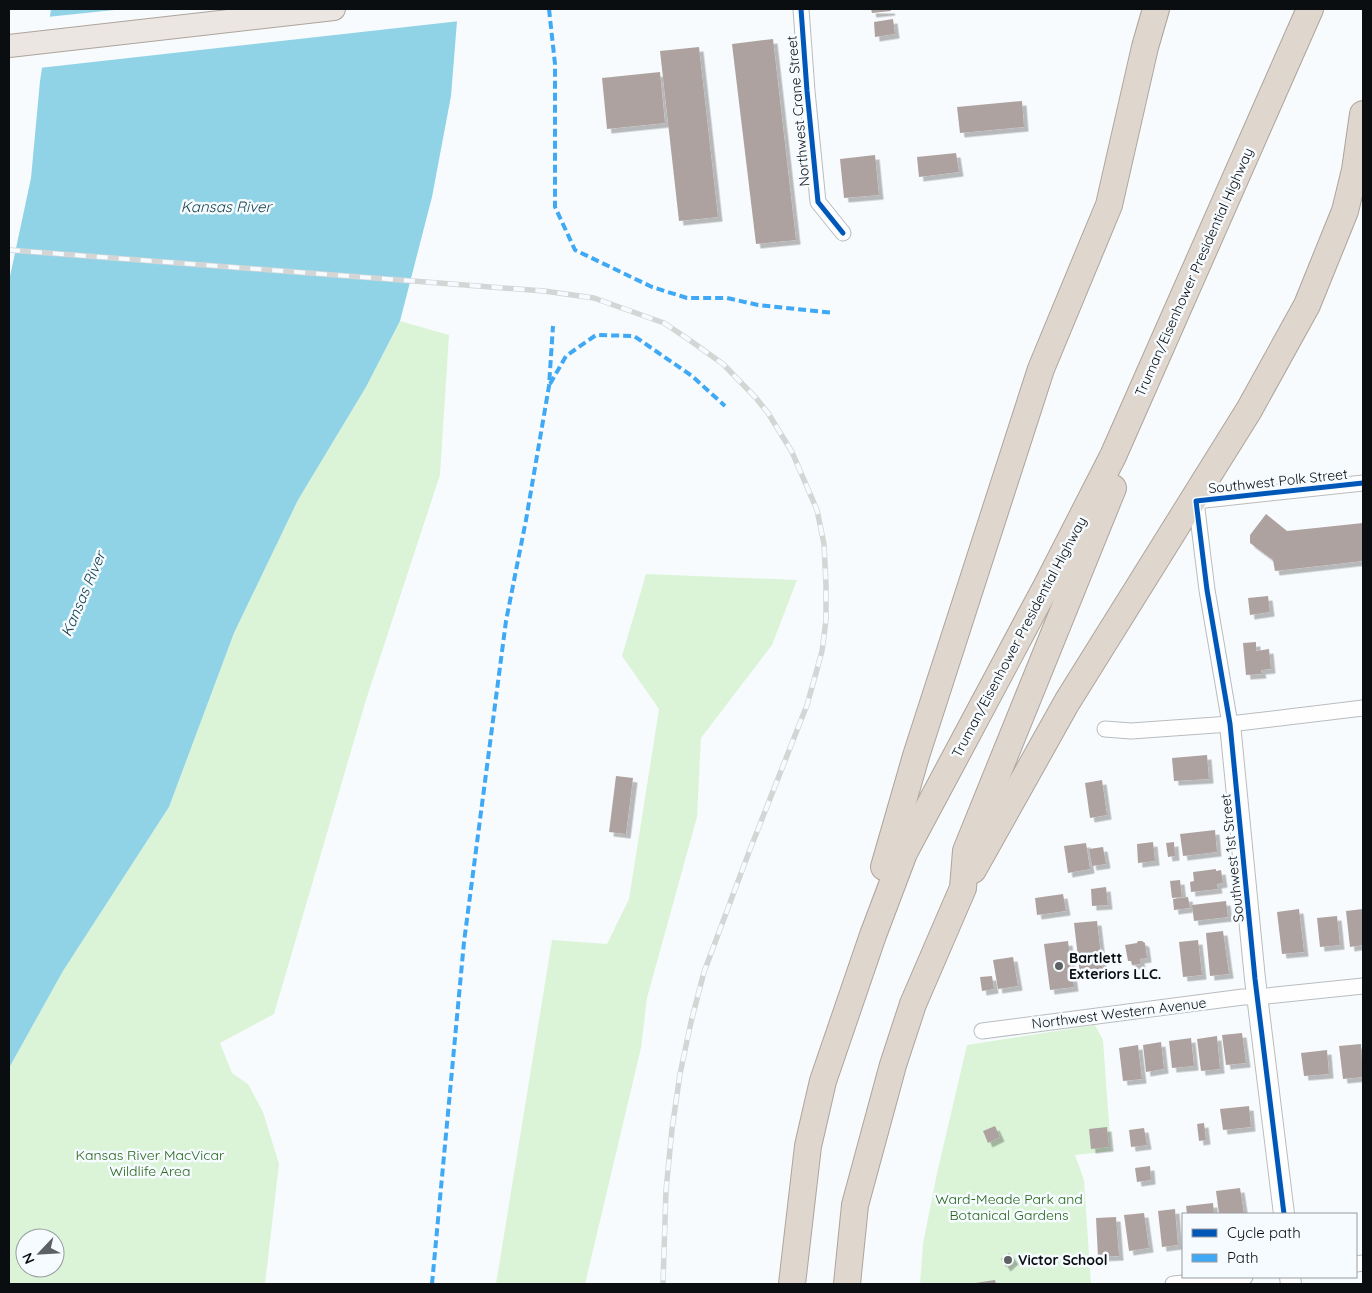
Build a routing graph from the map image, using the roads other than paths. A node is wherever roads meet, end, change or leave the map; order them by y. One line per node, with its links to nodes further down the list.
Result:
1 (334, 9): 6 (main road)
2 (801, 9): 8 (street, Northwest Crane Street)
3 (1310, 9): 9 (highway, Truman/Eisenhower Presidential Highway)
4 (1328, 9): 9 (highway, Truman/Eisenhower Presidential Highway)
5 (1150, 15): 18 (highway)
6 (9, 46)
7 (1363, 114): 15 (highway)
8 (843, 233)
9 (1119, 458): 15 (highway, Truman/Eisenhower Presidential Highway); 18 (highway, Truman/Eisenhower Presidential Highway)
10 (1363, 483): 11 (street, Southwest Polk Street)
11 (1196, 501): 13 (street, Southwest 1st Street)
12 (1363, 708): 13 (street)
13 (1230, 724): 14 (street); 17 (street, Southwest 1st Street)
14 (1105, 729)
15 (963, 888): 23 (highway, Truman/Eisenhower Presidential Highway)
16 (1363, 986): 17 (street, Northwest Western Avenue)
17 (1258, 997): 19 (street, Northwest Western Avenue); 20 (street, Southwest 1st Street)
18 (842, 1023): 22 (highway, Truman/Eisenhower Presidential Highway)
19 (982, 1031)
20 (1284, 1213)
21 (1235, 1278): 24 (street)
22 (792, 1284)
23 (847, 1284)
24 (1173, 1284)

